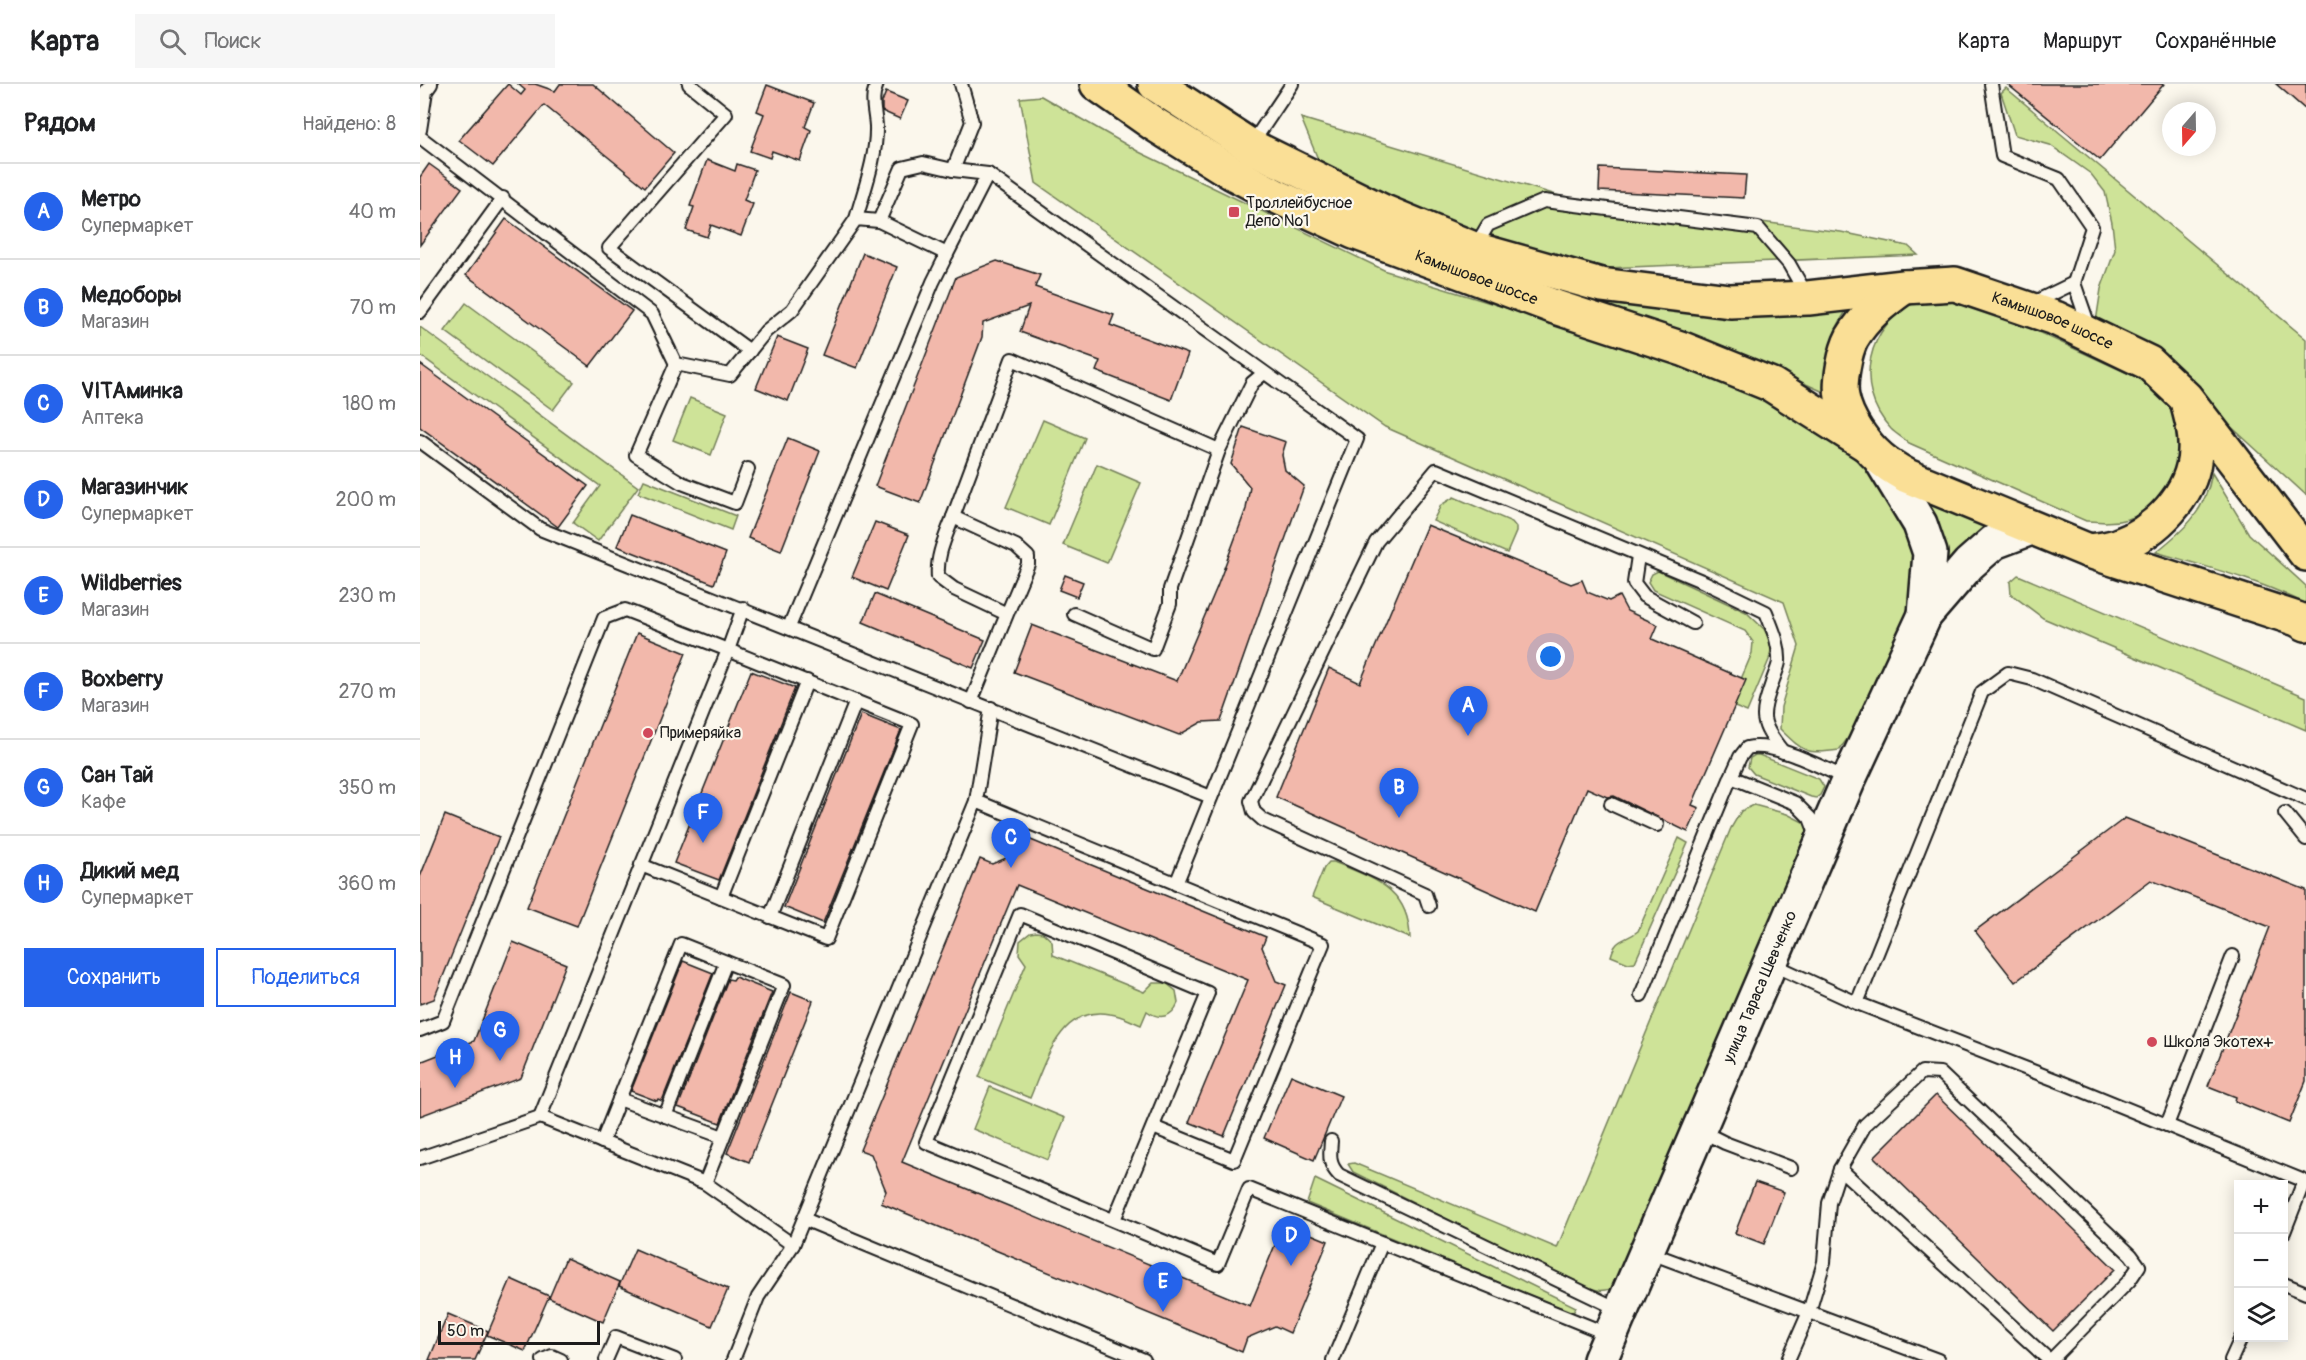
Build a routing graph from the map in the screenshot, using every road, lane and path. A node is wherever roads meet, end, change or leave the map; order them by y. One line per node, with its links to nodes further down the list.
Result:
1 (689, 84): 25 (lane)
2 (877, 84): 15 (lane)
3 (961, 84): 12 (lane)
4 (1096, 84): 31 (main road, Камышовое шоссе)
5 (1155, 84): 11 (main road, Камышовое шоссе)
6 (1292, 84): 11 (lane)
7 (1991, 84): 19 (lane)
8 (426, 87): 9 (lane)
9 (420, 130)
10 (420, 137): 14 (lane)
11 (1250, 146): 17 (main road, Камышовое шоссе)
12 (952, 170): 13 (lane); 16 (lane)
13 (988, 174): 18 (lane); 27 (lane)
14 (503, 198): 23 (lane); 26 (lane)
15 (856, 219): 16 (lane); 25 (lane)
16 (879, 221): 18 (lane)
17 (1459, 244): 21 (main road, Камышовое шоссе); 21 (lane)
18 (947, 254): 44 (lane)
19 (2074, 283): 22 (lane); 24 (lane)
20 (1904, 287): 21 (main road, Камышовое шоссе); 22 (main road, Камышовое шоссе); 31 (main road, Камышовое шоссе)
21 (1808, 298)
22 (2025, 307): 24 (main road, Камышовое шоссе)
23 (420, 312)
24 (2092, 336): 28 (main road, Камышовое шоссе)
25 (750, 351): 26 (lane)
26 (676, 364): 32 (lane)
27 (1264, 373): 30 (lane); 53 (lane)
28 (2186, 398): 35 (main road); 36 (main road, Камышовое шоссе)
29 (420, 441): 38 (lane)
30 (1219, 450): 33 (lane); 40 (lane)
31 (1874, 452): 34 (main road, Камышовое шоссе); 41 (main road, улица Тараса Шевченко)
32 (748, 469)
33 (953, 517): 39 (lane); 39 (lane)
34 (2031, 528): 35 (main road, Камышовое шоссе); 41 (main road, улица Тараса Шевченко)
35 (2089, 551): 43 (main road, Камышовое шоссе)
36 (2306, 554)
37 (1638, 556): 42 (lane); 50 (lane); 64 (lane)
38 (743, 608): 44 (lane); 45 (lane)
39 (1007, 614): 48 (lane)
40 (1074, 614)
41 (1924, 615): 52 (main road, улица Тараса Шевченко)
42 (1693, 623)
43 (2306, 624)
44 (789, 627): 48 (lane)
45 (728, 650): 46 (lane); 61 (lane); 71 (lane)
46 (807, 681): 47 (lane); 63 (lane)
47 (856, 701): 65 (lane); 65 (lane)
48 (971, 702): 49 (lane)
49 (991, 708): 53 (lane); 55 (lane)
50 (1783, 752): 51 (lane); 52 (lane)
51 (1731, 777): 60 (lane); 69 (lane)
52 (1849, 779): 60 (main road, улица Тараса Шевченко)
53 (1211, 797): 62 (lane)
54 (2306, 799): 70 (lane)
55 (976, 801): 62 (lane); 85 (lane)
56 (1611, 804): 58 (lane)
57 (2285, 813): 59 (lane)
58 (1657, 825)
59 (2306, 839)
60 (1821, 846): 68 (main road, улица Тараса Шевченко)
61 (641, 865): 63 (lane); 74 (lane)
62 (1176, 884): 76 (lane)
63 (721, 897): 65 (lane)
64 (1429, 906)
65 (770, 917)
66 (2233, 956): 75 (lane)
67 (726, 962): 72 (lane); 73 (lane); 78 (lane)
68 (1771, 963): 70 (lane); 77 (main road, улица Тараса Шевченко)
69 (1641, 995)
70 (1857, 1003): 75 (lane)
71 (420, 1030)
72 (620, 1099): 73 (lane); 80 (lane)
73 (665, 1116): 78 (lane)
74 (540, 1118): 80 (lane); 81 (lane)
75 (2167, 1125): 87 (lane)
76 (1153, 1127): 86 (lane); 86 (lane)
77 (1699, 1131): 82 (lane); 90 (main road, улица Тараса Шевченко)
78 (723, 1137): 84 (lane)
79 (1331, 1141): 94 (lane)
80 (602, 1142): 84 (lane)
81 (420, 1158)
82 (1791, 1168)
83 (1840, 1169): 93 (lane); 105 (lane); 105 (lane)
84 (705, 1183): 89 (lane)
85 (804, 1219): 89 (lane); 101 (lane)
86 (1114, 1220): 88 (lane)
87 (2288, 1220)
88 (1382, 1243): 94 (lane); 102 (lane)
89 (793, 1245): 100 (lane)
90 (1647, 1251): 93 (lane); 94 (main road, улица Тараса Шевченко)
91 (2288, 1286): 92 (lane)
92 (2306, 1293)
93 (1809, 1312): 103 (lane); 104 (lane)
94 (1611, 1335)
95 (2239, 1342): 106 (lane)
96 (543, 1360): 97 (lane)
97 (561, 1360)
98 (606, 1360): 99 (lane)
99 (675, 1360)
100 (733, 1360)
101 (1144, 1360)
102 (1333, 1360)
103 (1788, 1360)
104 (1938, 1360)
105 (2050, 1360)
106 (2231, 1360)

